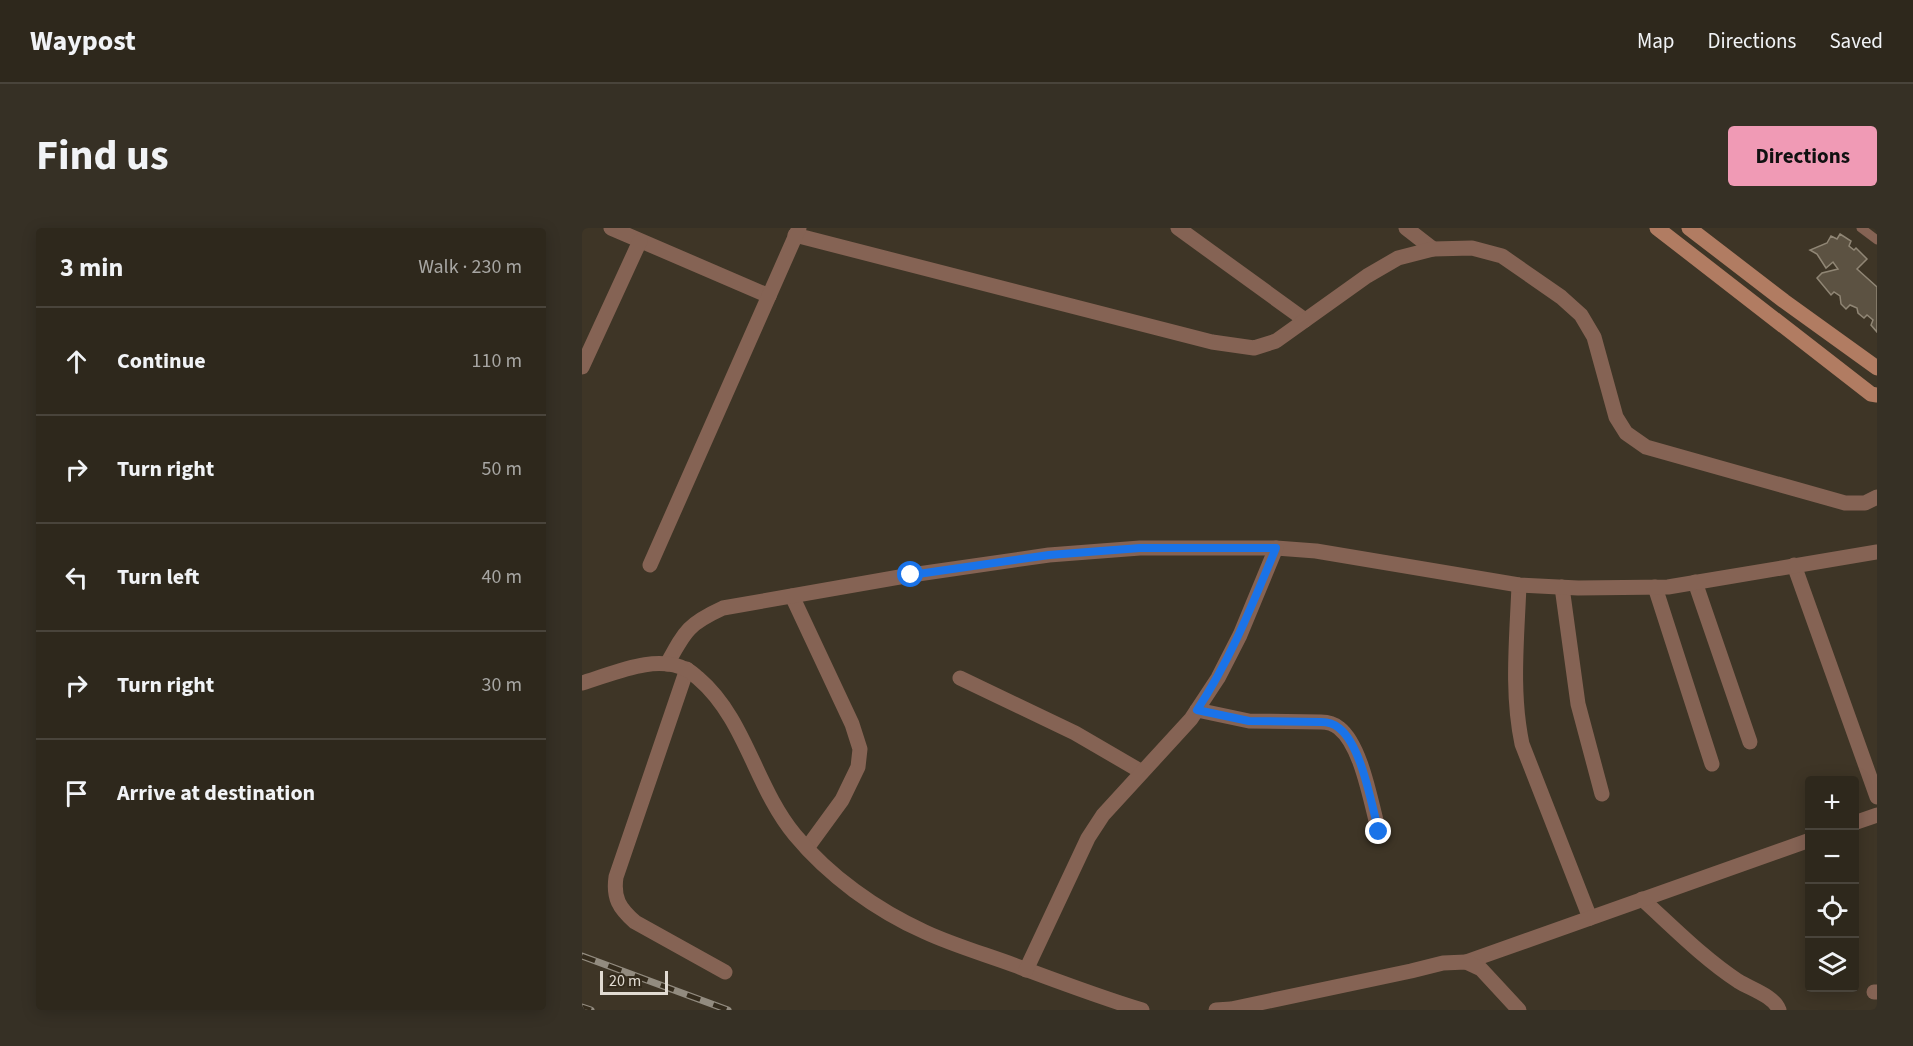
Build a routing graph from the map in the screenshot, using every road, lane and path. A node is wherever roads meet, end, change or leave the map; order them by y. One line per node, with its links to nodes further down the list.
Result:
1 (611, 228): 9 (street)
2 (1178, 228): 12 (street)
3 (1406, 228): 10 (street)
4 (1657, 228): 15 (street)
5 (1689, 228): 14 (street)
6 (1861, 228): 8 (lane)
7 (797, 232): 11 (street); 12 (street)
8 (1877, 240)
9 (640, 241): 11 (street); 13 (street)
10 (1433, 249): 12 (street); 16 (street)
11 (769, 296): 19 (street)
12 (1305, 320)
13 (582, 367)
14 (1877, 368)
15 (1877, 395)
16 (1877, 497)
17 (1276, 548): 22 (street); 25 (street); 30 (street)
18 (1877, 552): 20 (street)
19 (650, 565)
20 (1794, 565): 21 (street); 35 (street)
21 (1695, 582): 24 (street); 31 (street)
22 (1519, 585): 23 (street); 42 (street)
23 (1562, 587): 24 (street); 34 (street)
24 (1655, 587): 32 (street)
25 (792, 596): 26 (street); 40 (street)
26 (667, 664): 27 (street); 29 (street)
27 (687, 669): 40 (street); 45 (street)
28 (960, 678): 33 (street)
29 (582, 683)
30 (1197, 710): 33 (street); 38 (street)
31 (1750, 742)
32 (1712, 764)
33 (1142, 772): 44 (street)
34 (1602, 794)
35 (1877, 797)
36 (1877, 815): 37 (street)
37 (1859, 822)
38 (1379, 832)
39 (1805, 841): 41 (street)
40 (807, 848): 44 (street)
41 (1642, 899): 42 (street); 49 (street)
42 (1590, 918): 43 (street)
43 (1466, 962): 47 (street); 48 (street)
44 (1026, 970): 46 (street)
45 (725, 972)
46 (1142, 1010)
47 (1216, 1010)
48 (1519, 1010)
49 (1779, 1010)

